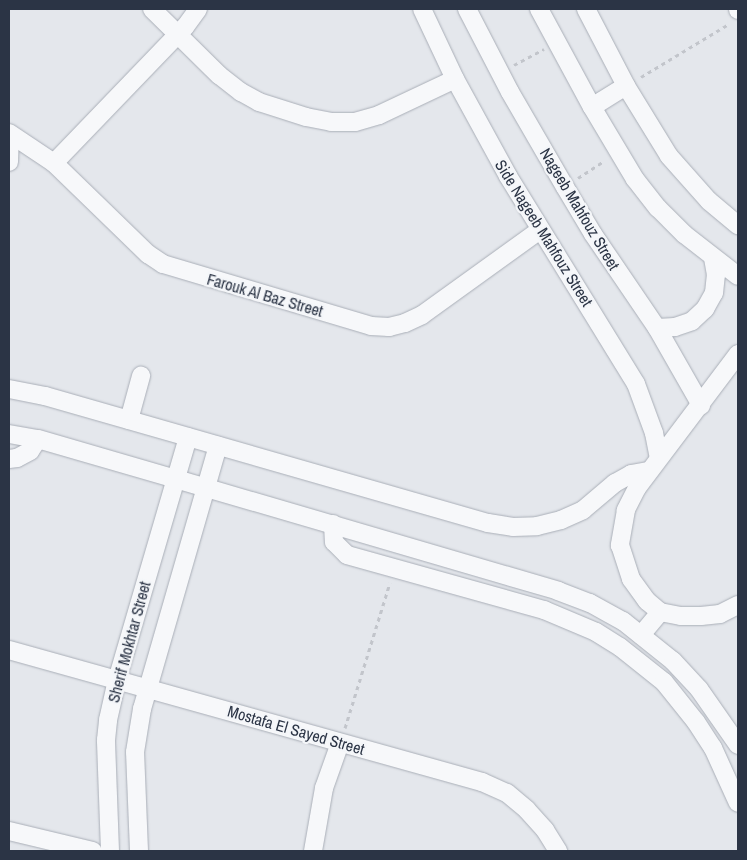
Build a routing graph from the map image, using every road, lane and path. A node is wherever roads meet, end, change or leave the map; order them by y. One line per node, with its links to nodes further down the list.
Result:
1 (152, 9): 8 (street)
2 (198, 9): 8 (street)
3 (422, 9): 11 (street, Side Nageeb Mahfouz Street)
4 (467, 9): 10 (street, Nageeb Mahfouz Street)
5 (539, 9): 9 (street)
6 (586, 9): 12 (street)
7 (735, 14): 12 (path)
8 (178, 34): 11 (street); 17 (street)
9 (557, 42): 10 (path); 13 (street)
10 (500, 73): 18 (street, Nageeb Mahfouz Street)
11 (455, 79): 20 (street, Side Nageeb Mahfouz Street)
12 (626, 86): 13 (street); 19 (street)
13 (592, 107): 15 (street)
14 (10, 133): 16 (street); 17 (street, Farouk Al Baz Street)
15 (618, 152): 18 (path); 21 (street)
16 (9, 162)
17 (54, 163): 20 (street, Farouk Al Baz Street)
18 (565, 187): 23 (street, Nageeb Mahfouz Street)
19 (738, 225)
20 (540, 230): 34 (street, Side Nageeb Mahfouz Street)
21 (713, 258): 22 (street); 23 (street)
22 (738, 276)
23 (657, 328): 27 (street, Nageeb Mahfouz Street)
24 (738, 354): 27 (street)
25 (141, 376): 28 (street)
26 (9, 388): 28 (street)
27 (701, 405): 34 (street)
28 (129, 420): 30 (street)
29 (9, 434): 31 (street)
30 (188, 437): 32 (street); 35 (street, Sherif Mokhtar Street)
31 (38, 439): 33 (street); 35 (street)
32 (218, 446): 34 (street); 36 (street, Sherif Mokhtar Street)
33 (9, 459)
34 (654, 465): 42 (street)
35 (176, 478): 36 (street); 45 (street, Sherif Mokhtar Street)
36 (206, 488): 37 (street); 46 (street, Sherif Mokhtar Street)
37 (333, 524): 38 (street); 39 (street)
38 (395, 568): 40 (street); 48 (path)
39 (508, 576): 40 (street); 43 (street)
40 (502, 599): 49 (street)
41 (738, 604): 42 (street)
42 (660, 612): 43 (street)
43 (642, 635): 47 (street)
44 (9, 650): 45 (street, Mostafa El Sayed Street)
45 (117, 680): 46 (street, Mostafa El Sayed Street); 53 (street, Sherif Mokhtar Street)
46 (148, 689): 48 (street, Mostafa El Sayed Street); 54 (street, Sherif Mokhtar Street)
47 (736, 741): 49 (street)
48 (340, 743): 55 (street); 56 (street, Mostafa El Sayed Street)
49 (713, 748): 50 (street)
50 (738, 803)
51 (9, 832): 52 (street)
52 (93, 851)
53 (110, 851)
54 (139, 851)
55 (313, 851)
56 (558, 851)

